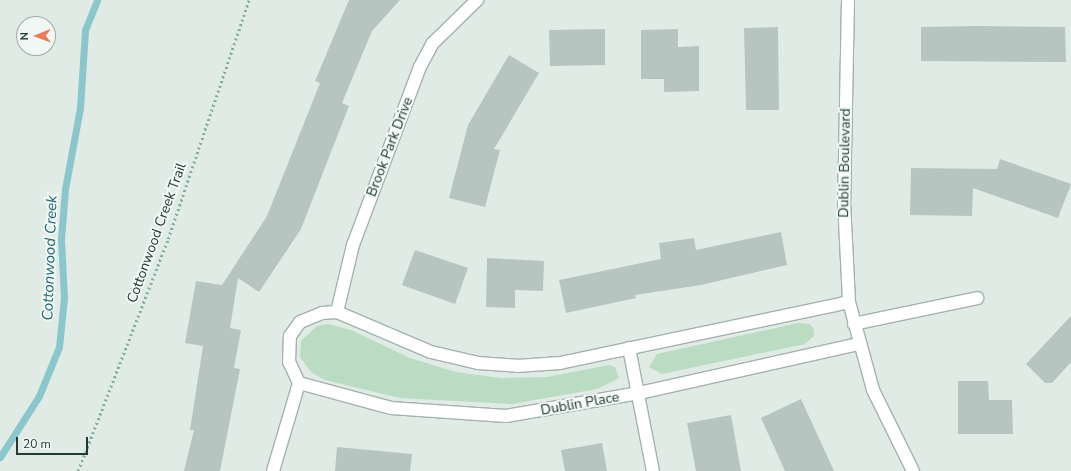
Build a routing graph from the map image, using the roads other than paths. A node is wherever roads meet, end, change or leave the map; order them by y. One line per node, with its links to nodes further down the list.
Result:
1 (477, 0): 5 (street, Brook Park Drive)
2 (848, 0): 4 (street, Dublin Boulevard)
3 (977, 298): 6 (street)
4 (849, 302): 6 (street, Dublin Boulevard); 8 (street)
5 (337, 312): 8 (street); 9 (street)
6 (854, 324): 7 (street, Dublin Boulevard)
7 (859, 344): 10 (street, Dublin Place); 13 (street, Dublin Boulevard)
8 (629, 348): 10 (street)
9 (299, 383): 10 (street, Dublin Place); 11 (street)
10 (638, 393): 12 (street)
11 (273, 471)
12 (653, 471)
13 (913, 471)

